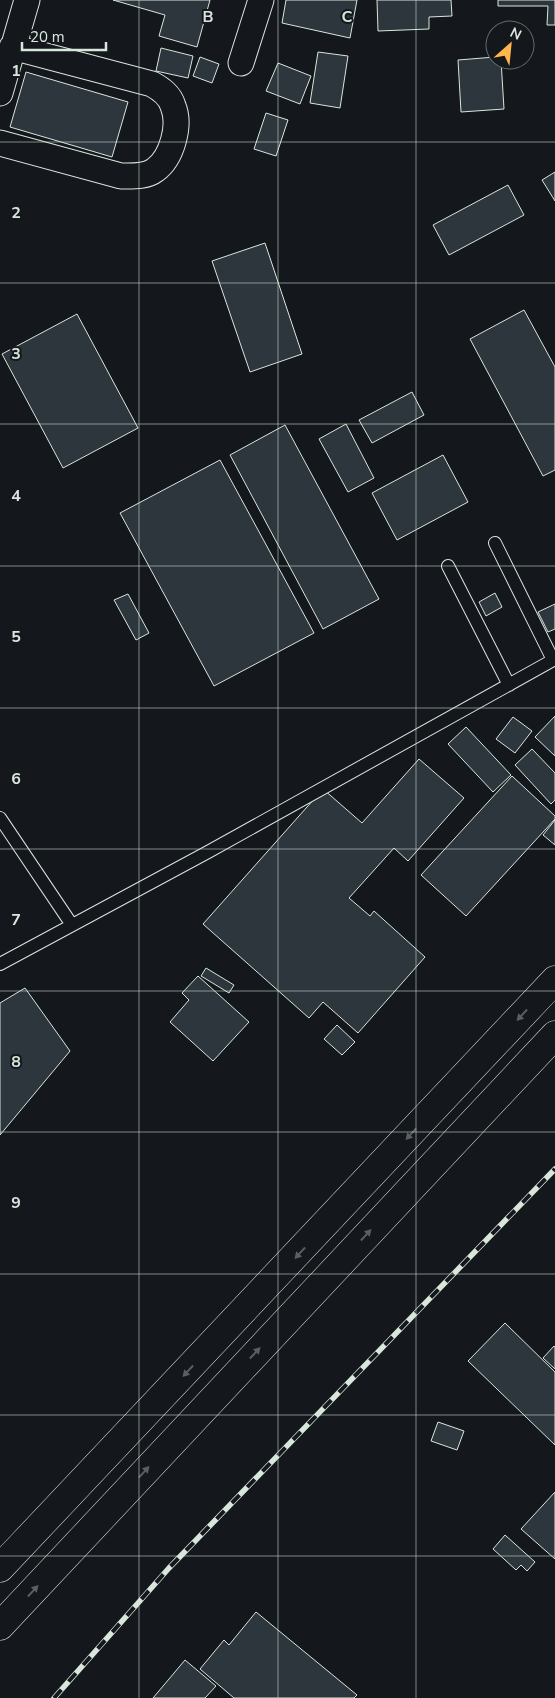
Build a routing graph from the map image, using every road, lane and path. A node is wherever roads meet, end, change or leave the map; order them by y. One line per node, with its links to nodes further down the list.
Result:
1 (27, 0): 3 (street)
2 (261, 0): 4 (street)
3 (12, 47): 5 (street); 6 (street)
4 (241, 63)
5 (0, 94)
6 (0, 143)
7 (496, 543): 9 (lane)
8 (448, 566): 10 (lane)
9 (554, 660): 10 (lane)
10 (510, 685): 12 (lane)
11 (0, 818): 12 (lane)
12 (72, 925): 13 (lane)
13 (0, 964)
14 (555, 980): 16 (highway, one-way to 16)
15 (555, 1035): 17 (highway, one-way to 15)
16 (0, 1568)
17 (0, 1626)

